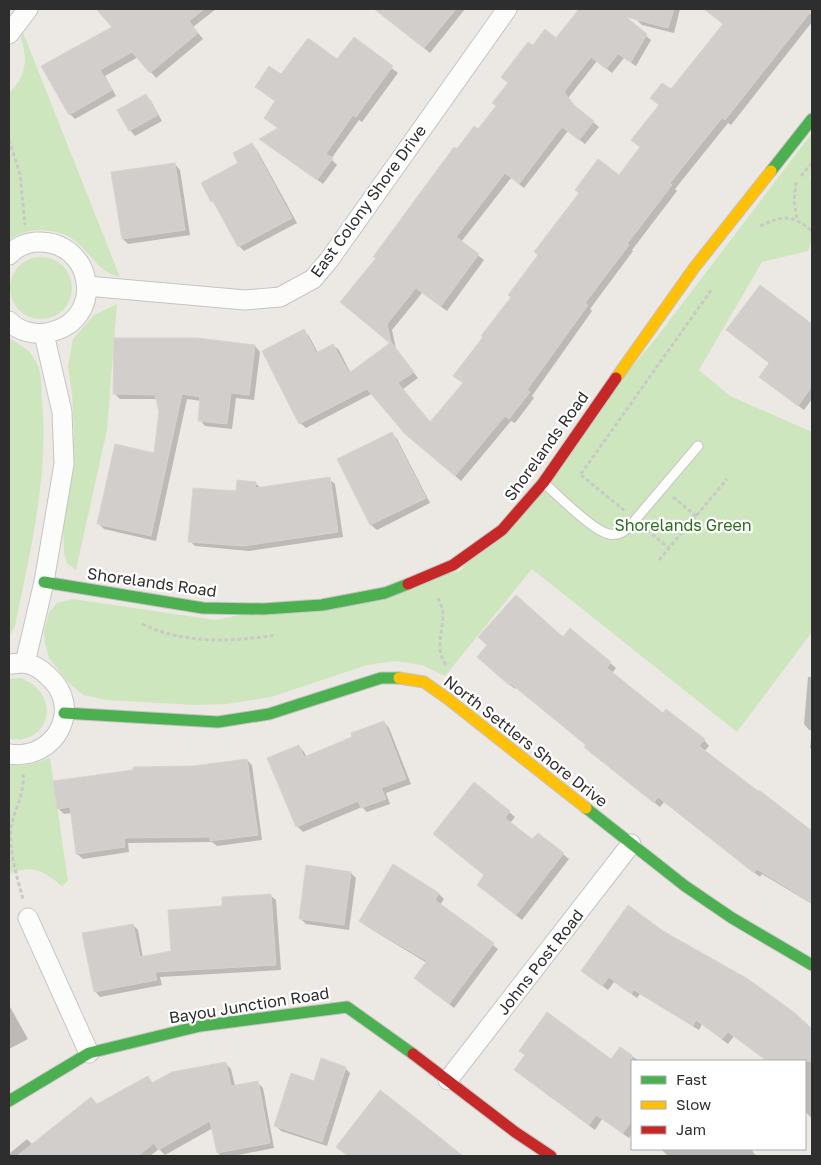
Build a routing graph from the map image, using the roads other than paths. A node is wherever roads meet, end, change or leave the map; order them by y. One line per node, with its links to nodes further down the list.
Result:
1 (28, 9): 3 (street)
2 (507, 9): 6 (street, East Colony Shore Drive)
3 (9, 34)
4 (812, 119): 10 (street, Shorelands Road)
5 (9, 255): 6 (street)
6 (87, 286): 8 (street)
7 (9, 320): 8 (street)
8 (44, 334): 11 (street)
9 (698, 446): 10 (lane)
10 (543, 482): 11 (street, Shorelands Road)
11 (44, 582): 12 (street)
12 (17, 664): 13 (street)
13 (64, 713): 14 (street); 15 (street, North Settlers Shore Drive)
14 (14, 755)
15 (631, 844): 17 (street, North Settlers Shore Drive); 19 (street, Johns Post Road)
16 (28, 918): 18 (street)
17 (812, 964)
18 (89, 1053): 19 (street, Bayou Junction Road); 20 (street, Bayou Junction Road)
19 (448, 1080): 21 (street, Bayou Junction Road)
20 (9, 1102)
21 (550, 1156)

